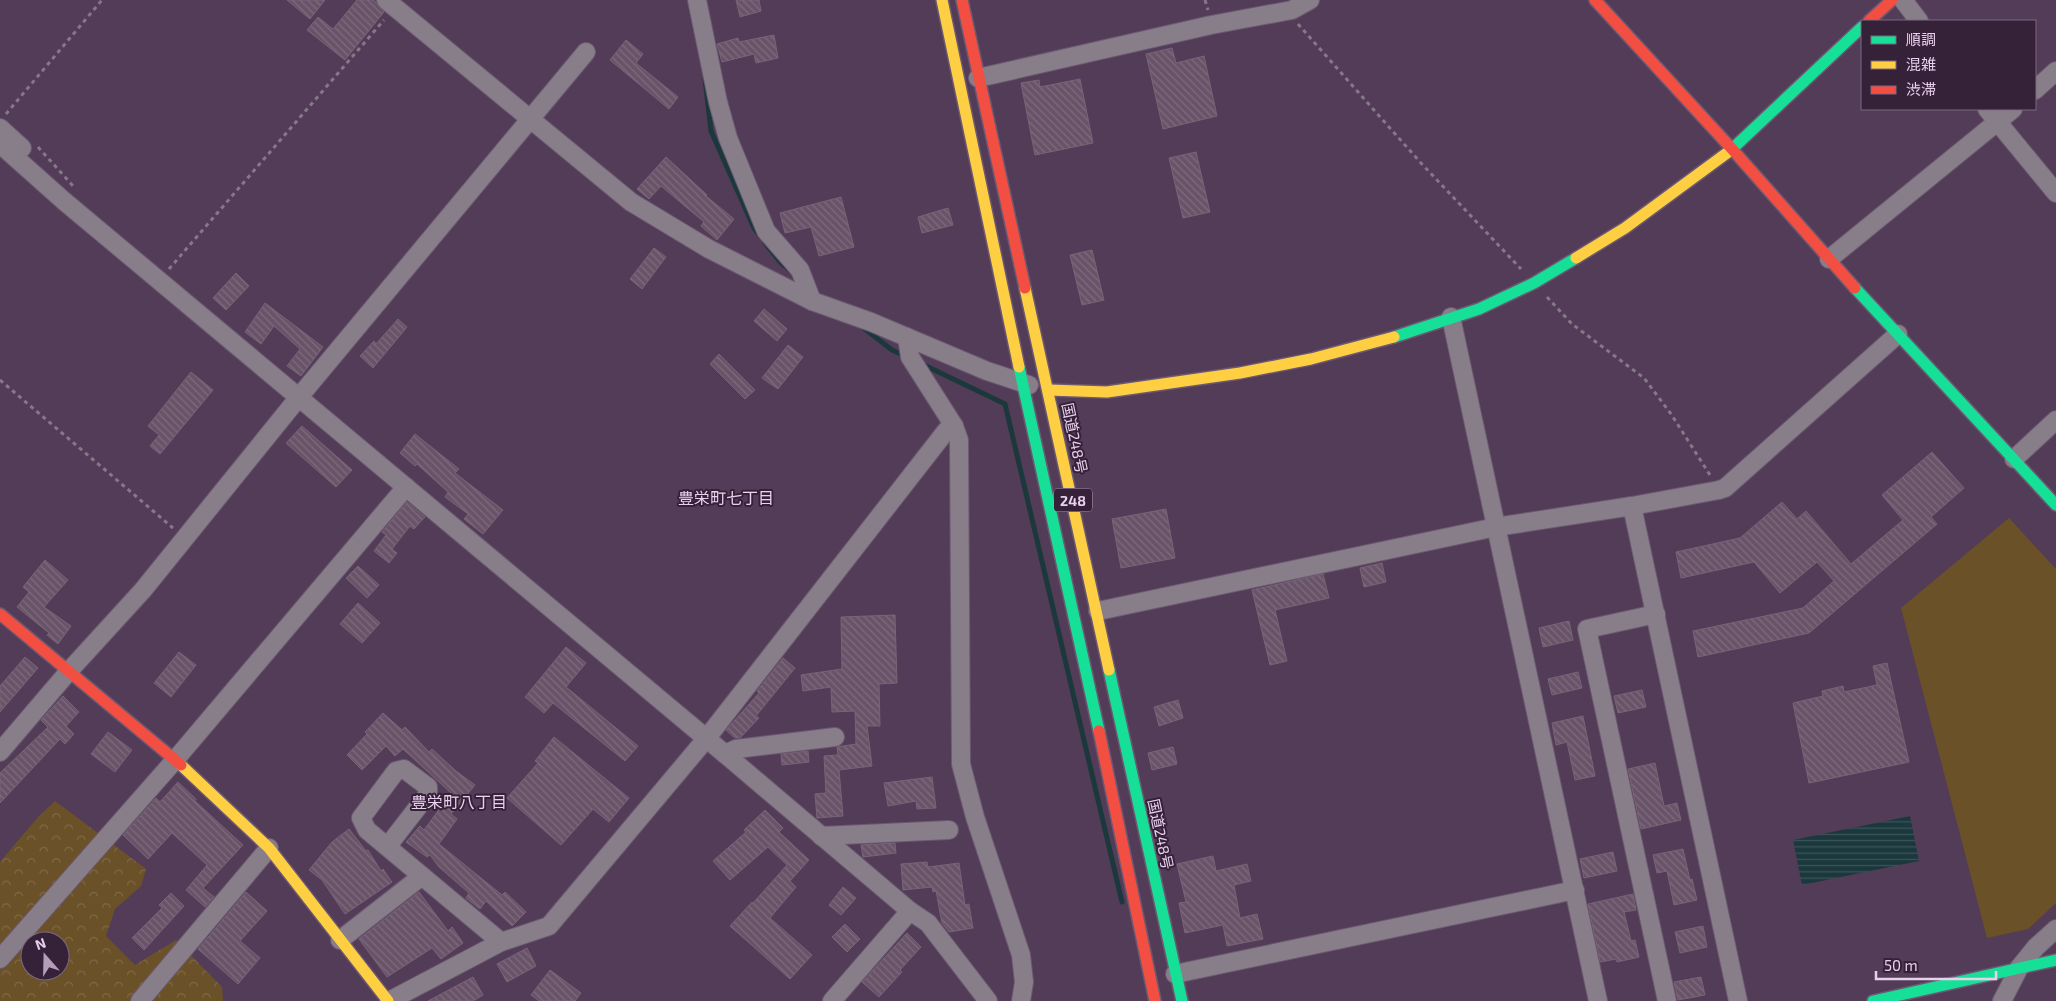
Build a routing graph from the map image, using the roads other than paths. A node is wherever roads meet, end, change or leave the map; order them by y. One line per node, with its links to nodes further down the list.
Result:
1 (697, 0): 26 (street)
2 (942, 0): 30 (main road, 248)
3 (962, 0): 14 (main road, 国道248号 / 248)
4 (1310, 0): 14 (street)
5 (1595, 0): 22 (main road)
6 (1892, 0): 9 (main road)
7 (1903, 0): 10 (street)
8 (390, 4): 18 (street)
9 (1870, 20)
10 (1918, 20)
11 (1861, 29): 22 (main road)
12 (586, 52): 18 (street)
13 (2056, 71): 15 (street)
14 (978, 78): 31 (main road, 国道248号 / 248)
15 (2036, 89)
16 (1987, 110): 20 (street)
17 (2012, 110): 20 (street)
18 (532, 120): 26 (street); 32 (street)
19 (5, 122): 24 (street)
20 (1997, 123): 23 (street); 25 (street)
21 (0, 144): 24 (street)
22 (1732, 149): 25 (main road); 27 (main road)
23 (2056, 194)
24 (69, 205): 32 (street)
25 (1829, 260): 28 (main road)
26 (812, 301): 29 (street)
27 (1451, 317): 31 (main road); 39 (street)
28 (1898, 334): 35 (main road); 38 (street)
29 (907, 337): 30 (street); 34 (street)
30 (1022, 383): 31 (street); 68 (main road, 248)
31 (1048, 390): 40 (main road, 国道248号 / 248)
32 (299, 397): 36 (street); 43 (street)
33 (2056, 420): 35 (street)
34 (954, 426): 45 (street); 67 (street)
35 (2014, 458): 37 (main road)
36 (406, 487): 45 (street); 48 (street)
37 (2056, 505)
38 (1632, 506): 39 (street); 42 (street)
39 (1496, 527): 40 (street); 54 (street)
40 (1098, 611): 62 (main road, 国道248号 / 248)
41 (0, 614): 43 (main road)
42 (1656, 614): 71 (street); 72 (street)
43 (69, 671): 46 (street); 48 (main road)
44 (835, 737): 47 (street)
45 (706, 739): 47 (street); 58 (street)
46 (0, 752)
47 (725, 754): 50 (street)
48 (175, 760): 52 (main road); 59 (street)
49 (949, 830): 50 (street)
50 (821, 836): 55 (street)
51 (387, 847): 53 (street)
52 (269, 848): 57 (main road); 63 (street)
53 (422, 876): 57 (street); 58 (street)
54 (1575, 890): 62 (street); 70 (street)
55 (910, 911): 65 (street); 66 (street)
56 (2056, 928): 61 (street)
57 (340, 940): 64 (main road)
58 (501, 942): 64 (street)
59 (0, 959)
60 (2056, 960): 61 (main road)
61 (2019, 968): 73 (main road); 74 (street)
62 (1175, 974): 69 (main road, 国道248号 / 248)
63 (140, 1001)
64 (388, 1001)
65 (832, 1001)
66 (988, 1001)
67 (1021, 1001)
68 (1155, 1001)
69 (1182, 1001)
70 (1598, 1001)
71 (1667, 1001)
72 (1738, 1001)
73 (1874, 1001)
74 (2002, 1001)

